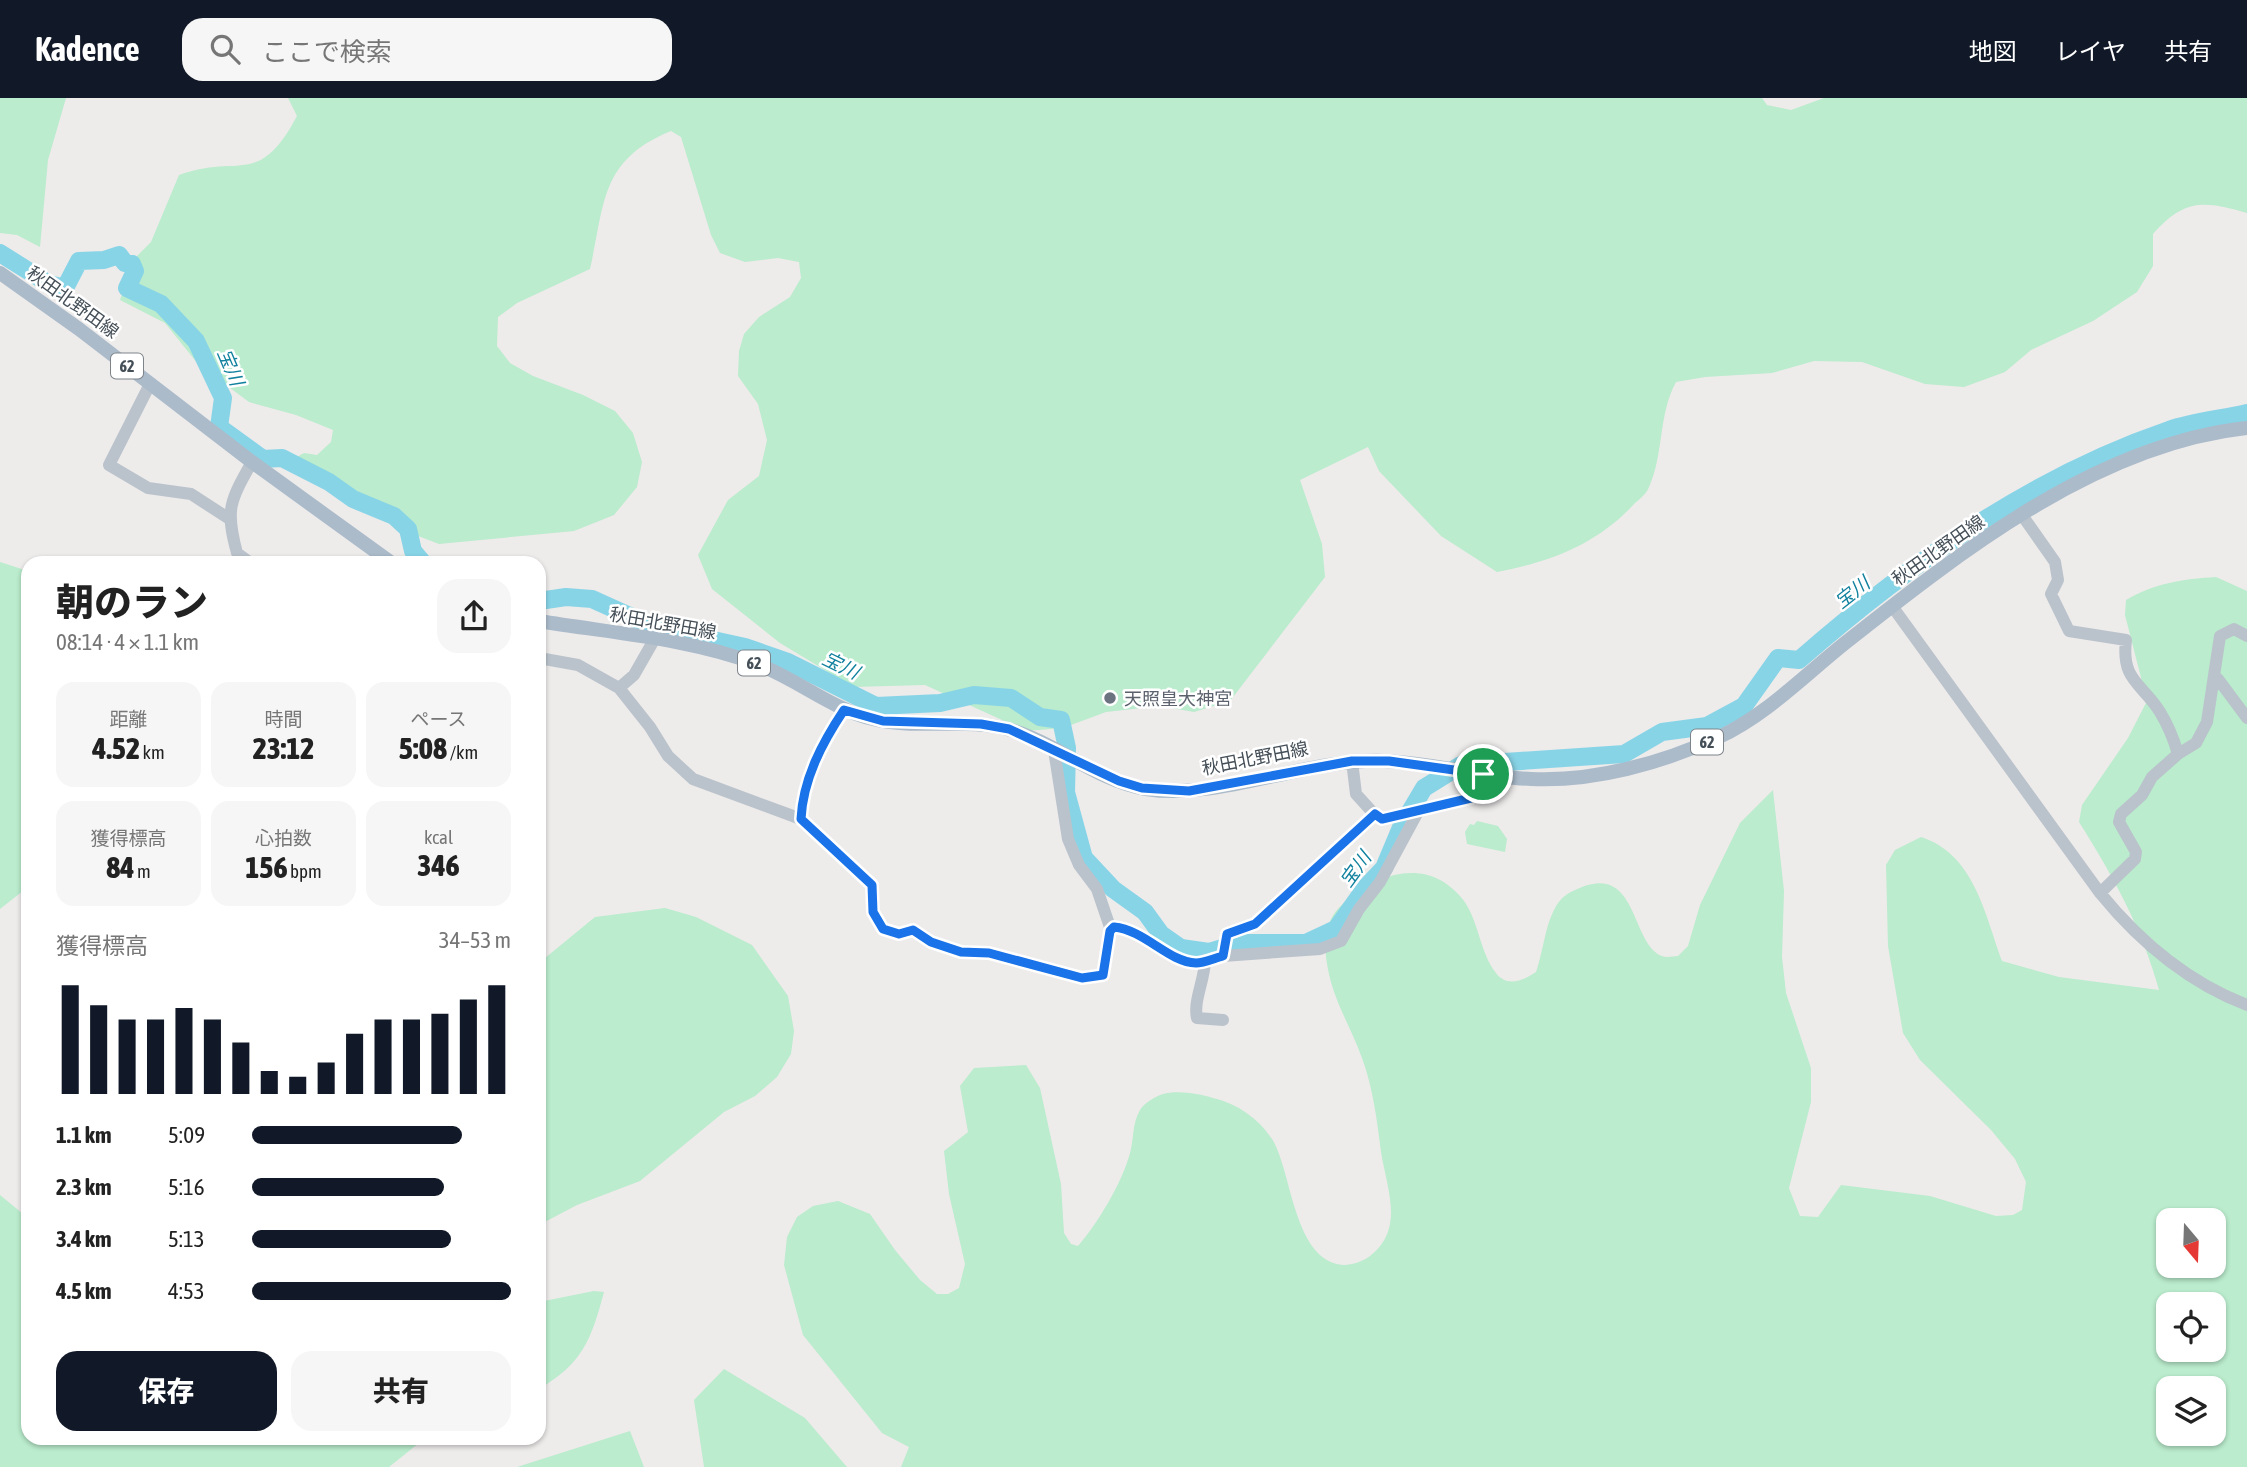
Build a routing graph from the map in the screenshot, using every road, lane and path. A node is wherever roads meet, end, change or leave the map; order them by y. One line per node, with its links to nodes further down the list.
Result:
1 (0, 273): 2 (main road, 秋田北野田線 / 62)
2 (150, 384): 4 (main road, 秋田北野田線 / 62); 6 (street)
3 (2247, 428): 5 (main road, 秋田北野田線 / 62)
4 (252, 462): 6 (street); 8 (main road, 秋田北野田線 / 62)
5 (2022, 515): 9 (main road, 秋田北野田線 / 62); 19 (street)
6 (228, 517): 7 (street)
7 (241, 556)
8 (382, 556)
9 (1892, 606): 21 (main road, 秋田北野田線 / 62); 25 (street)
10 (546, 622): 12 (main road, 秋田北野田線 / 62)
11 (2247, 636): 14 (street)
12 (654, 640): 15 (street); 16 (main road, 秋田北野田線 / 62)
13 (546, 659): 15 (street)
14 (2214, 679): 17 (street); 19 (street)
15 (619, 688): 24 (street)
16 (844, 710): 18 (main road, 秋田北野田線 / 62); 24 (street)
17 (2247, 718)
18 (1057, 751): 20 (main road, 秋田北野田線 / 62); 26 (street)
19 (2178, 754): 25 (street)
20 (1352, 761): 21 (main road, 秋田北野田線 / 62); 23 (street)
21 (1476, 773): 22 (street)
22 (1412, 812): 23 (street); 27 (street)
23 (1375, 814): 27 (street)
24 (801, 819): 26 (street)
25 (2100, 893): 29 (street)
26 (1111, 930): 28 (street)
27 (1224, 950): 28 (street)
28 (1205, 960): 30 (street)
29 (2247, 1005)
30 (1223, 1020)

